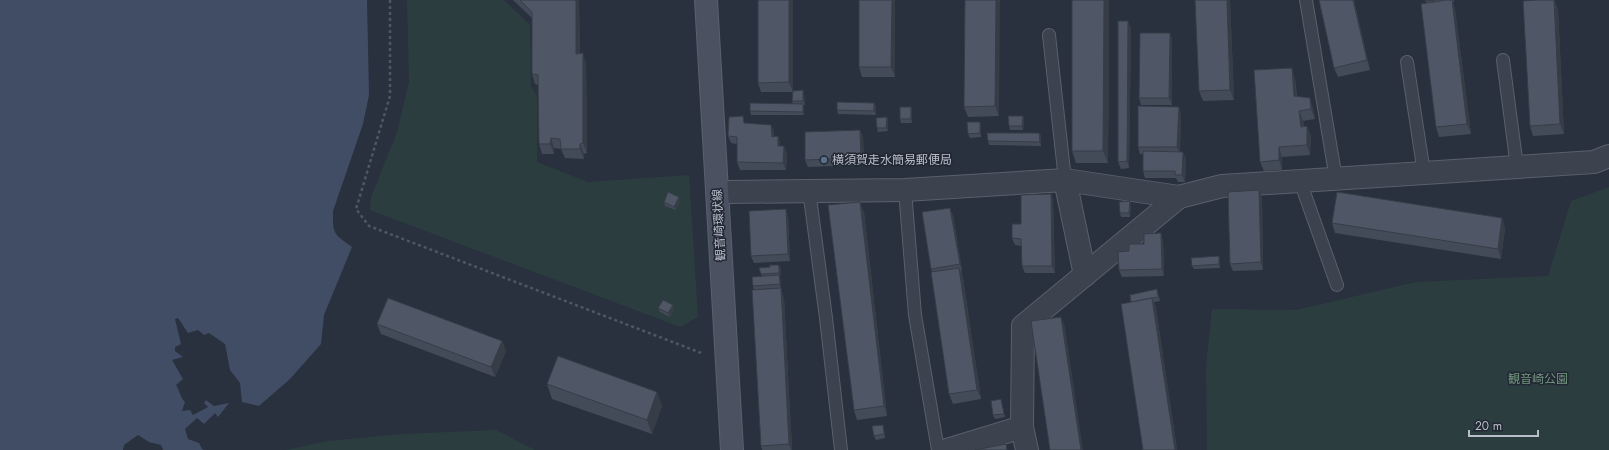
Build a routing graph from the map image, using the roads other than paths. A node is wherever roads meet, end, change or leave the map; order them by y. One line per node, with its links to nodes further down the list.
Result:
1 (706, 0): 19 (main road, 観音崎環状線)
2 (1306, 0): 9 (lane)
3 (1049, 35): 10 (lane)
4 (1503, 60): 7 (lane)
5 (1407, 62): 8 (lane)
6 (1609, 156): 7 (street)
7 (1517, 167): 8 (street)
8 (1424, 173): 9 (street)
9 (1336, 179): 11 (street)
10 (1065, 180): 13 (street); 15 (street); 16 (street)
11 (1300, 181): 15 (street); 17 (lane)
12 (809, 190): 13 (street); 14 (street); 20 (lane)
13 (905, 190): 21 (lane)
14 (729, 192)
15 (1179, 197): 16 (street)
16 (1085, 275): 18 (street)
17 (1337, 285)
18 (1022, 427): 22 (street); 23 (street)
19 (732, 450)
20 (841, 450)
21 (938, 450)
22 (947, 450)
23 (1026, 450)

